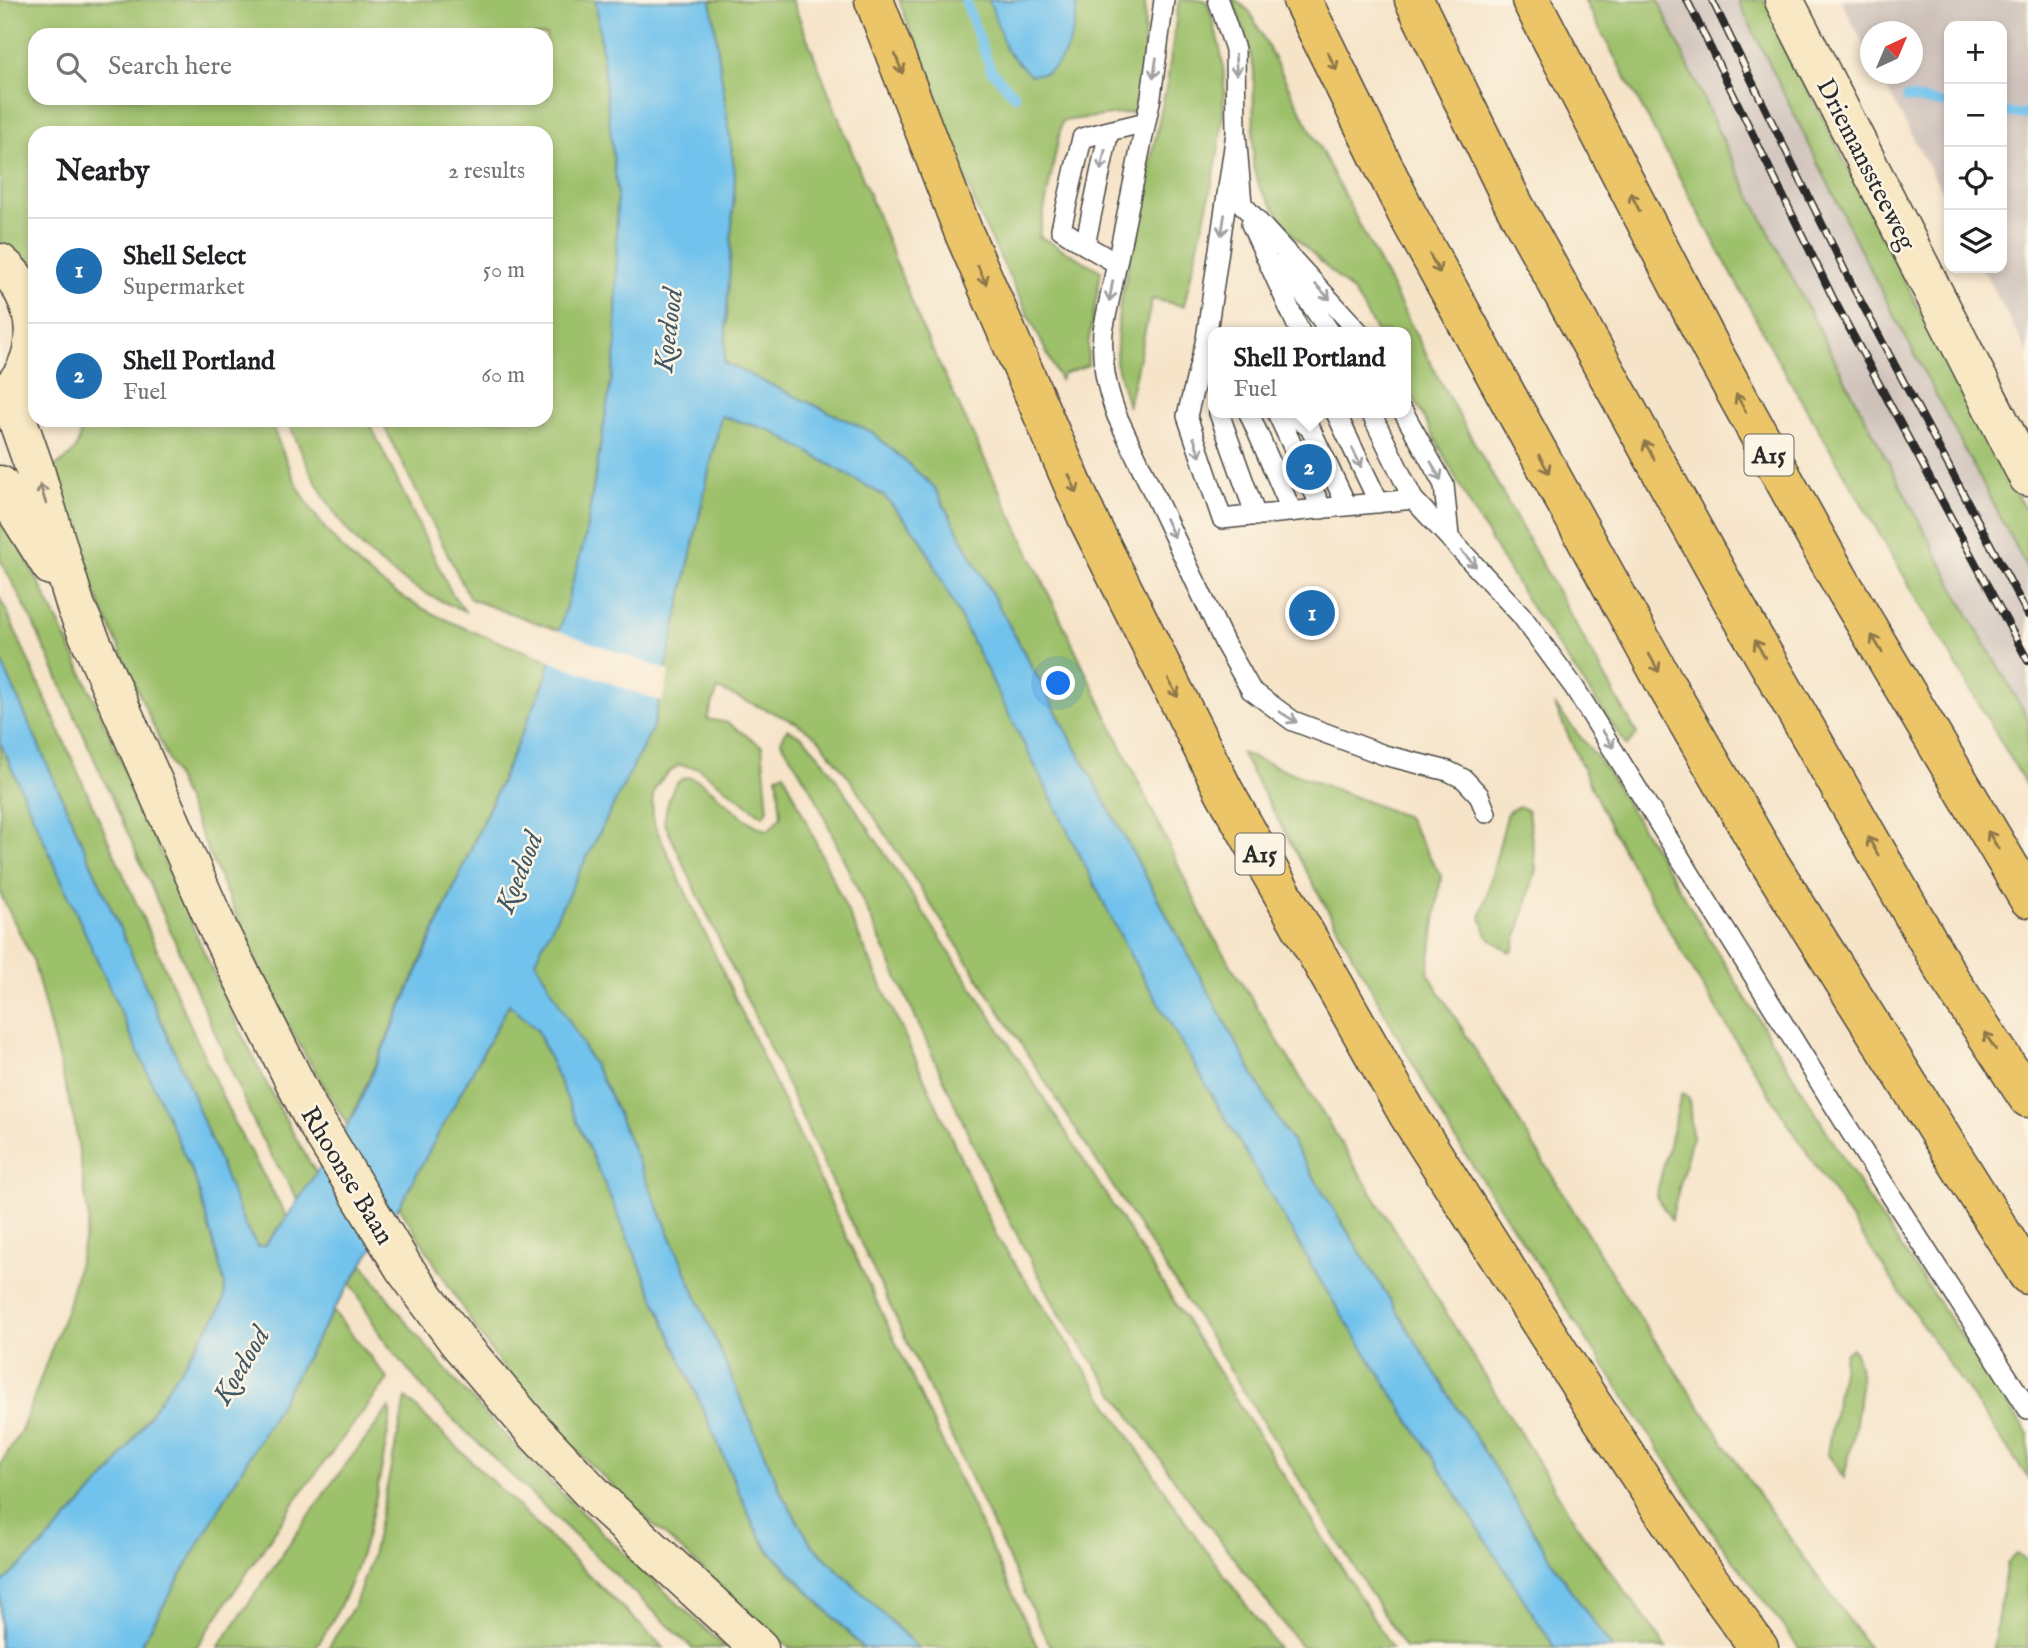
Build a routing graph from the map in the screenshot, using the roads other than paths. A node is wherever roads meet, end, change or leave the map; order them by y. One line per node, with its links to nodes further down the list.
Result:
1 (874, 0): 44 (highway, A15, one-way to 44)
2 (1164, 0): 8 (lane, one-way to 8)
3 (1218, 0): 9 (lane, one-way to 9)
4 (1303, 0): 41 (highway, one-way to 41)
5 (1414, 0): 40 (highway, one-way to 5)
6 (1531, 0): 39 (highway, A15, one-way to 6)
7 (1784, 0): 28 (main road, Driemanssteeweg)
8 (1146, 122): 12 (lane); 12 (lane, one-way to 12)
9 (1236, 133): 10 (lane); 14 (lane, one-way to 14)
10 (1242, 204): 15 (lane); 16 (lane); 17 (lane, one-way to 17)
11 (0, 263): 13 (main road)
12 (1116, 263): 38 (lane, one-way to 38)
13 (28, 303)
14 (1212, 327)
15 (1298, 327)
16 (1327, 327)
17 (1354, 327)
18 (1208, 351): 35 (lane, one-way to 35)
19 (28, 362): 20 (main road)
20 (4, 396): 37 (main road, Rhoonse Baan, one-way to 20)
21 (1221, 418): 35 (lane)
22 (1251, 418): 34 (lane)
23 (1278, 418): 33 (lane)
24 (1297, 418): 32 (lane)
25 (1338, 418): 31 (lane, one-way to 31)
26 (1373, 418): 30 (lane)
27 (1407, 418): 36 (lane, one-way to 36)
28 (2028, 477)
29 (0, 485): 37 (main road, Rhoonse Baan)
30 (1413, 499): 31 (lane); 36 (lane)
31 (1380, 503): 32 (lane)
32 (1348, 506): 33 (lane)
33 (1322, 509): 34 (lane)
34 (1292, 512): 35 (lane)
35 (1256, 516)
36 (1449, 537): 42 (lane, one-way to 42)
37 (76, 607): 43 (main road, Rhoonse Baan)
38 (1486, 813)
39 (2028, 898)
40 (2028, 1098)
41 (2028, 1275)
42 (2028, 1409)
43 (759, 1648)
44 (1759, 1648)

